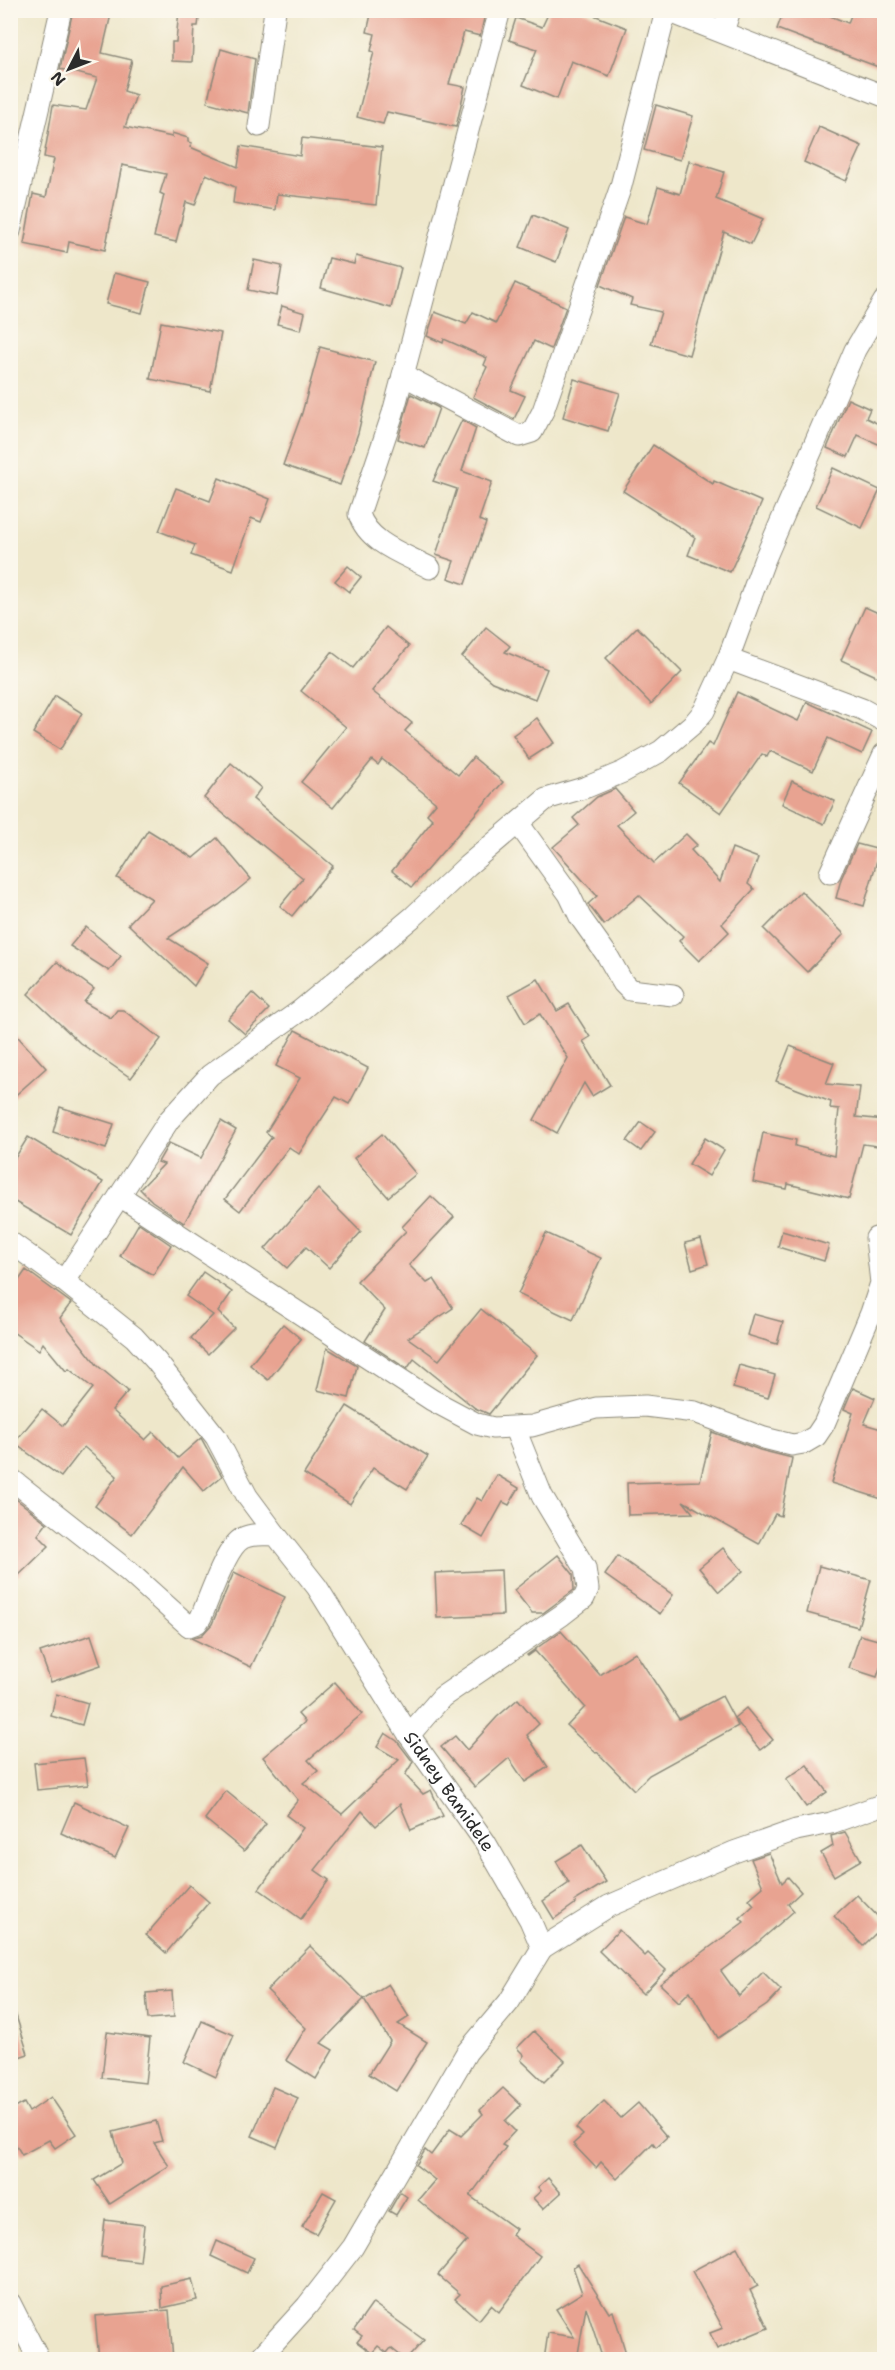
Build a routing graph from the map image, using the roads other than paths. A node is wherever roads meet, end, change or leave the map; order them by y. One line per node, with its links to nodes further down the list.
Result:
1 (61, 10): 9 (street)
2 (275, 10): 8 (street)
3 (500, 10): 11 (street)
4 (730, 10): 6 (street)
5 (666, 11): 6 (street); 11 (street)
6 (723, 32): 7 (street)
7 (885, 96)
8 (259, 126)
9 (10, 231)
10 (885, 301): 13 (street)
11 (403, 375): 12 (street)
12 (430, 568)
13 (728, 659): 14 (street); 16 (street)
14 (885, 721)
15 (885, 754): 17 (street)
16 (518, 824): 18 (street); 19 (street)
17 (830, 873)
18 (673, 995)
19 (120, 1196): 22 (street); 23 (street)
20 (876, 1238): 23 (street)
21 (10, 1242): 22 (street, Sidney Bamidele)
22 (64, 1281): 25 (street, Sidney Bamidele)
23 (515, 1429): 26 (street)
24 (10, 1478): 25 (street)
25 (276, 1535): 26 (street, Sidney Bamidele)
26 (408, 1735): 28 (street, Sidney Bamidele)
27 (885, 1804): 28 (street)
28 (542, 1948): 31 (street)
29 (10, 2303): 30 (street)
30 (39, 2360)
31 (258, 2360)

